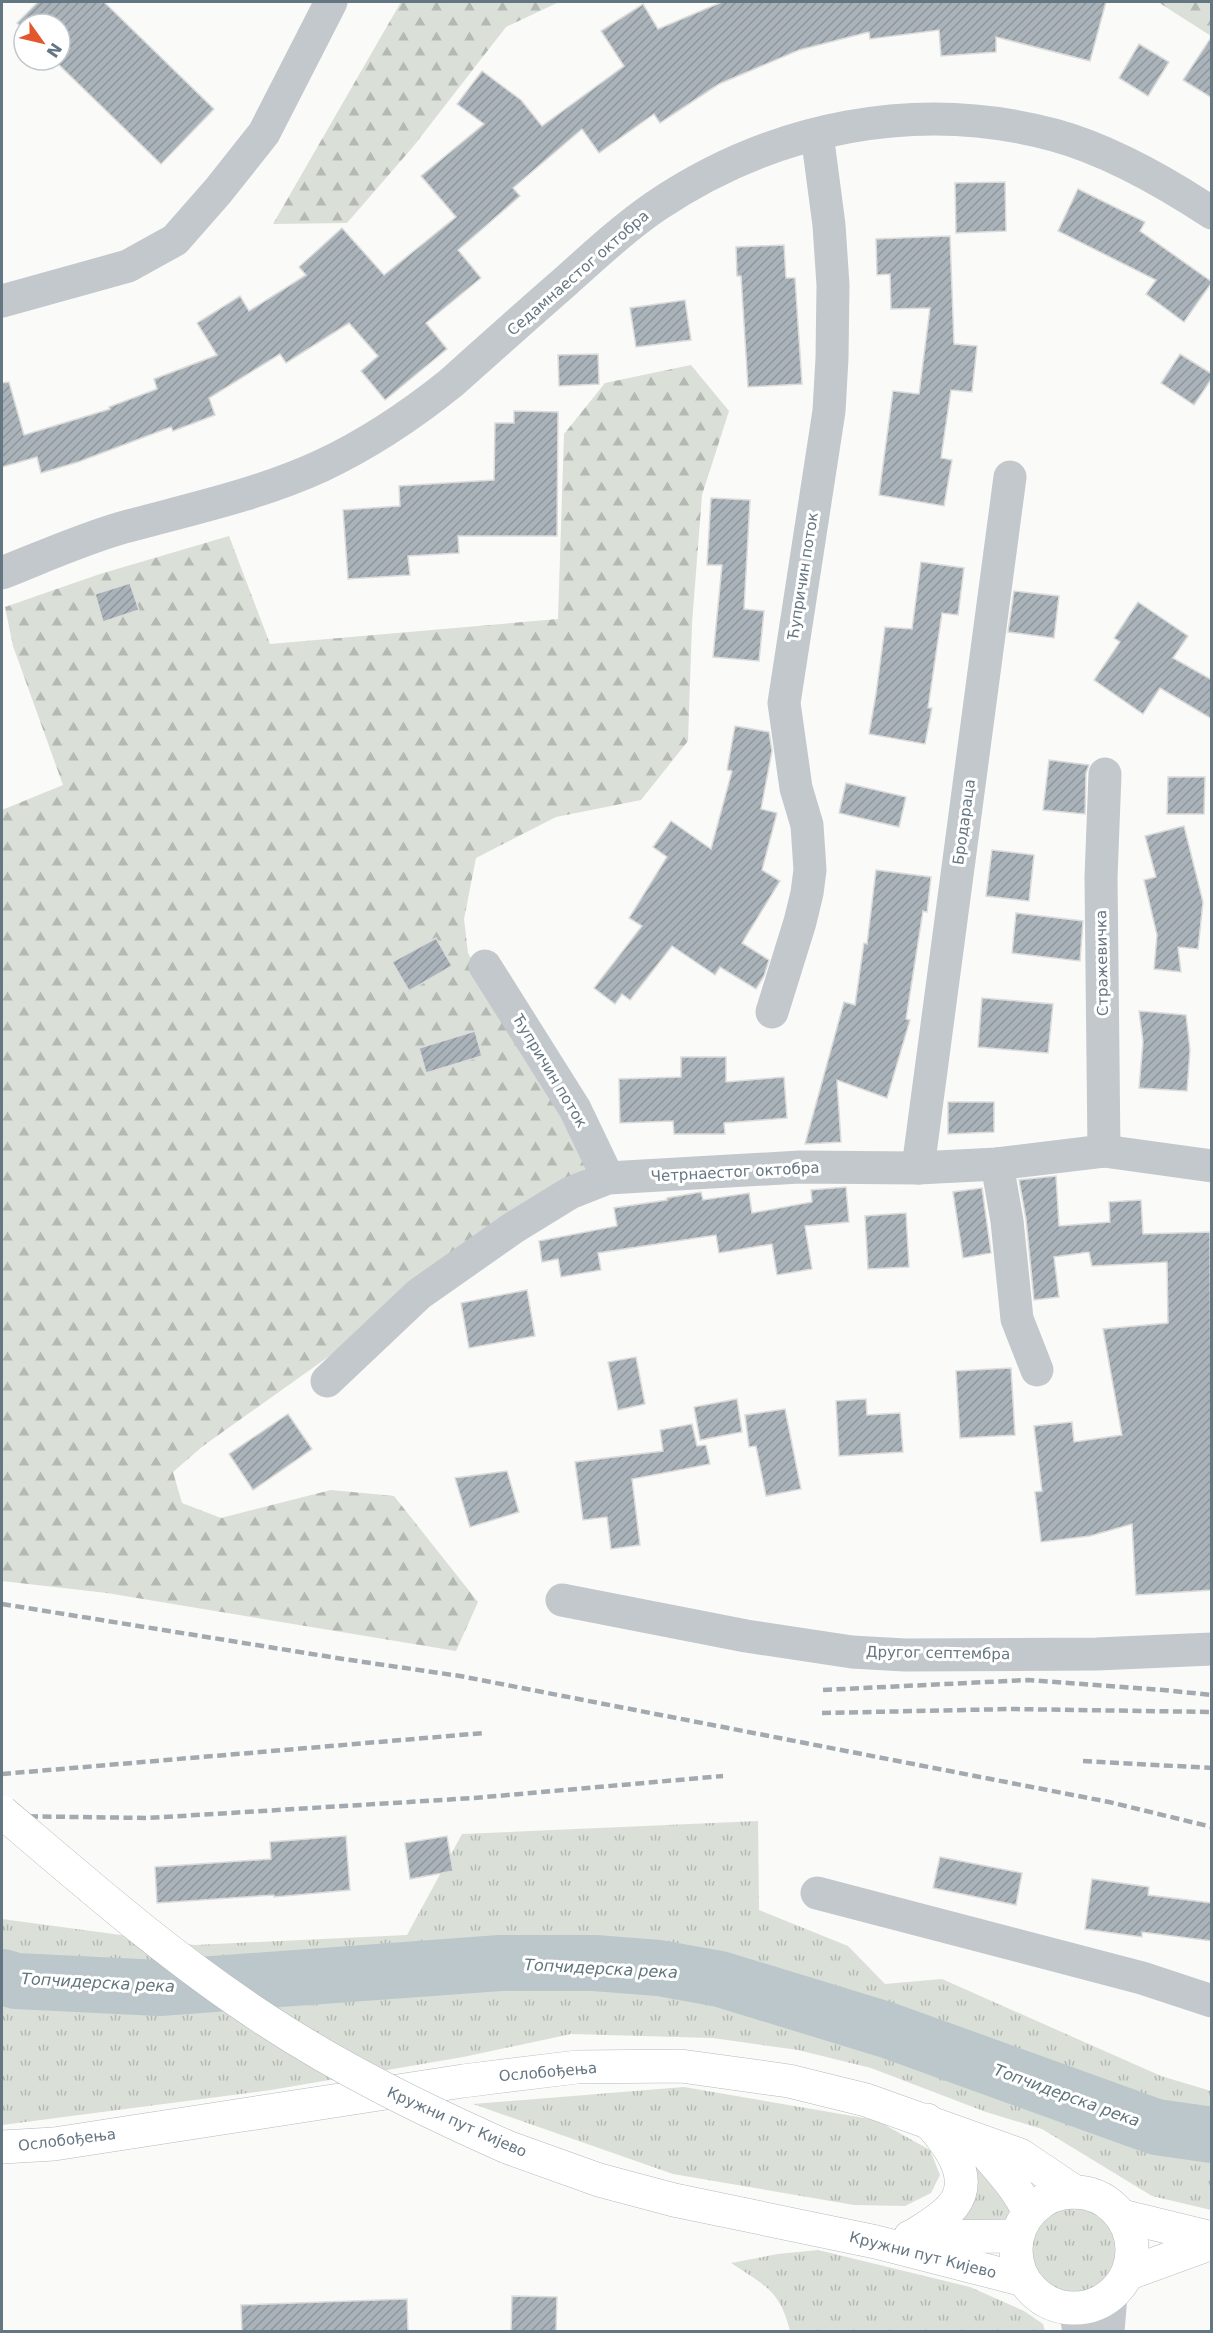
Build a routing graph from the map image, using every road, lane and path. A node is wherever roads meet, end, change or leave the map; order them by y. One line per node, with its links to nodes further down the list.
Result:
1 (331, 2): 4 (street)
2 (817, 134): 3 (street, Седамнаестог октобра); 6 (street, Седамнаестог октобра); 9 (street, Ћупричин поток)
3 (1212, 213)
4 (2, 301)
5 (1010, 477): 13 (street, Бродараца)
6 (2, 573)
7 (1105, 774): 10 (street, Стражевичка)
8 (485, 966): 14 (street, Ћупричин поток)
9 (772, 1012)
10 (1104, 1151): 11 (street, Четрнаестог октобра); 12 (street, Четрнаестог октобра)
11 (998, 1164): 13 (street, Четрнаестог октобра); 15 (street)
12 (1211, 1165)
13 (918, 1168): 14 (street, Четрнаестог октобра)
14 (608, 1178): 16 (street, Четрнаестог октобра)
15 (1037, 1370)
16 (327, 1381)
17 (562, 1600): 18 (street, Другог септембра)
18 (1212, 1649)
19 (2, 1812): 30 (main road, Кружни пут Кијево, bridge)
20 (817, 1893): 21 (street)
21 (1212, 2001)
22 (927, 2120): 23 (main road, Ослобођења); 24 (main road, Ослобођења); 28 (main road)
23 (975, 2140): 25 (main road, Ослобођења); 27 (main road)
24 (2, 2147)
25 (1075, 2192): 26 (main road); 27 (main road)
26 (1122, 2216): 29 (main road); 33 (main road)
27 (1023, 2224): 28 (main road); 32 (main road)
28 (913, 2236): 30 (main road)
29 (1212, 2238)
30 (876, 2242): 32 (main road, Кружни пут Кијево)
31 (1212, 2243): 33 (main road)
32 (1024, 2280): 34 (main road)
33 (1119, 2285): 34 (main road); 35 (street)
34 (1077, 2320)
35 (1108, 2331)

